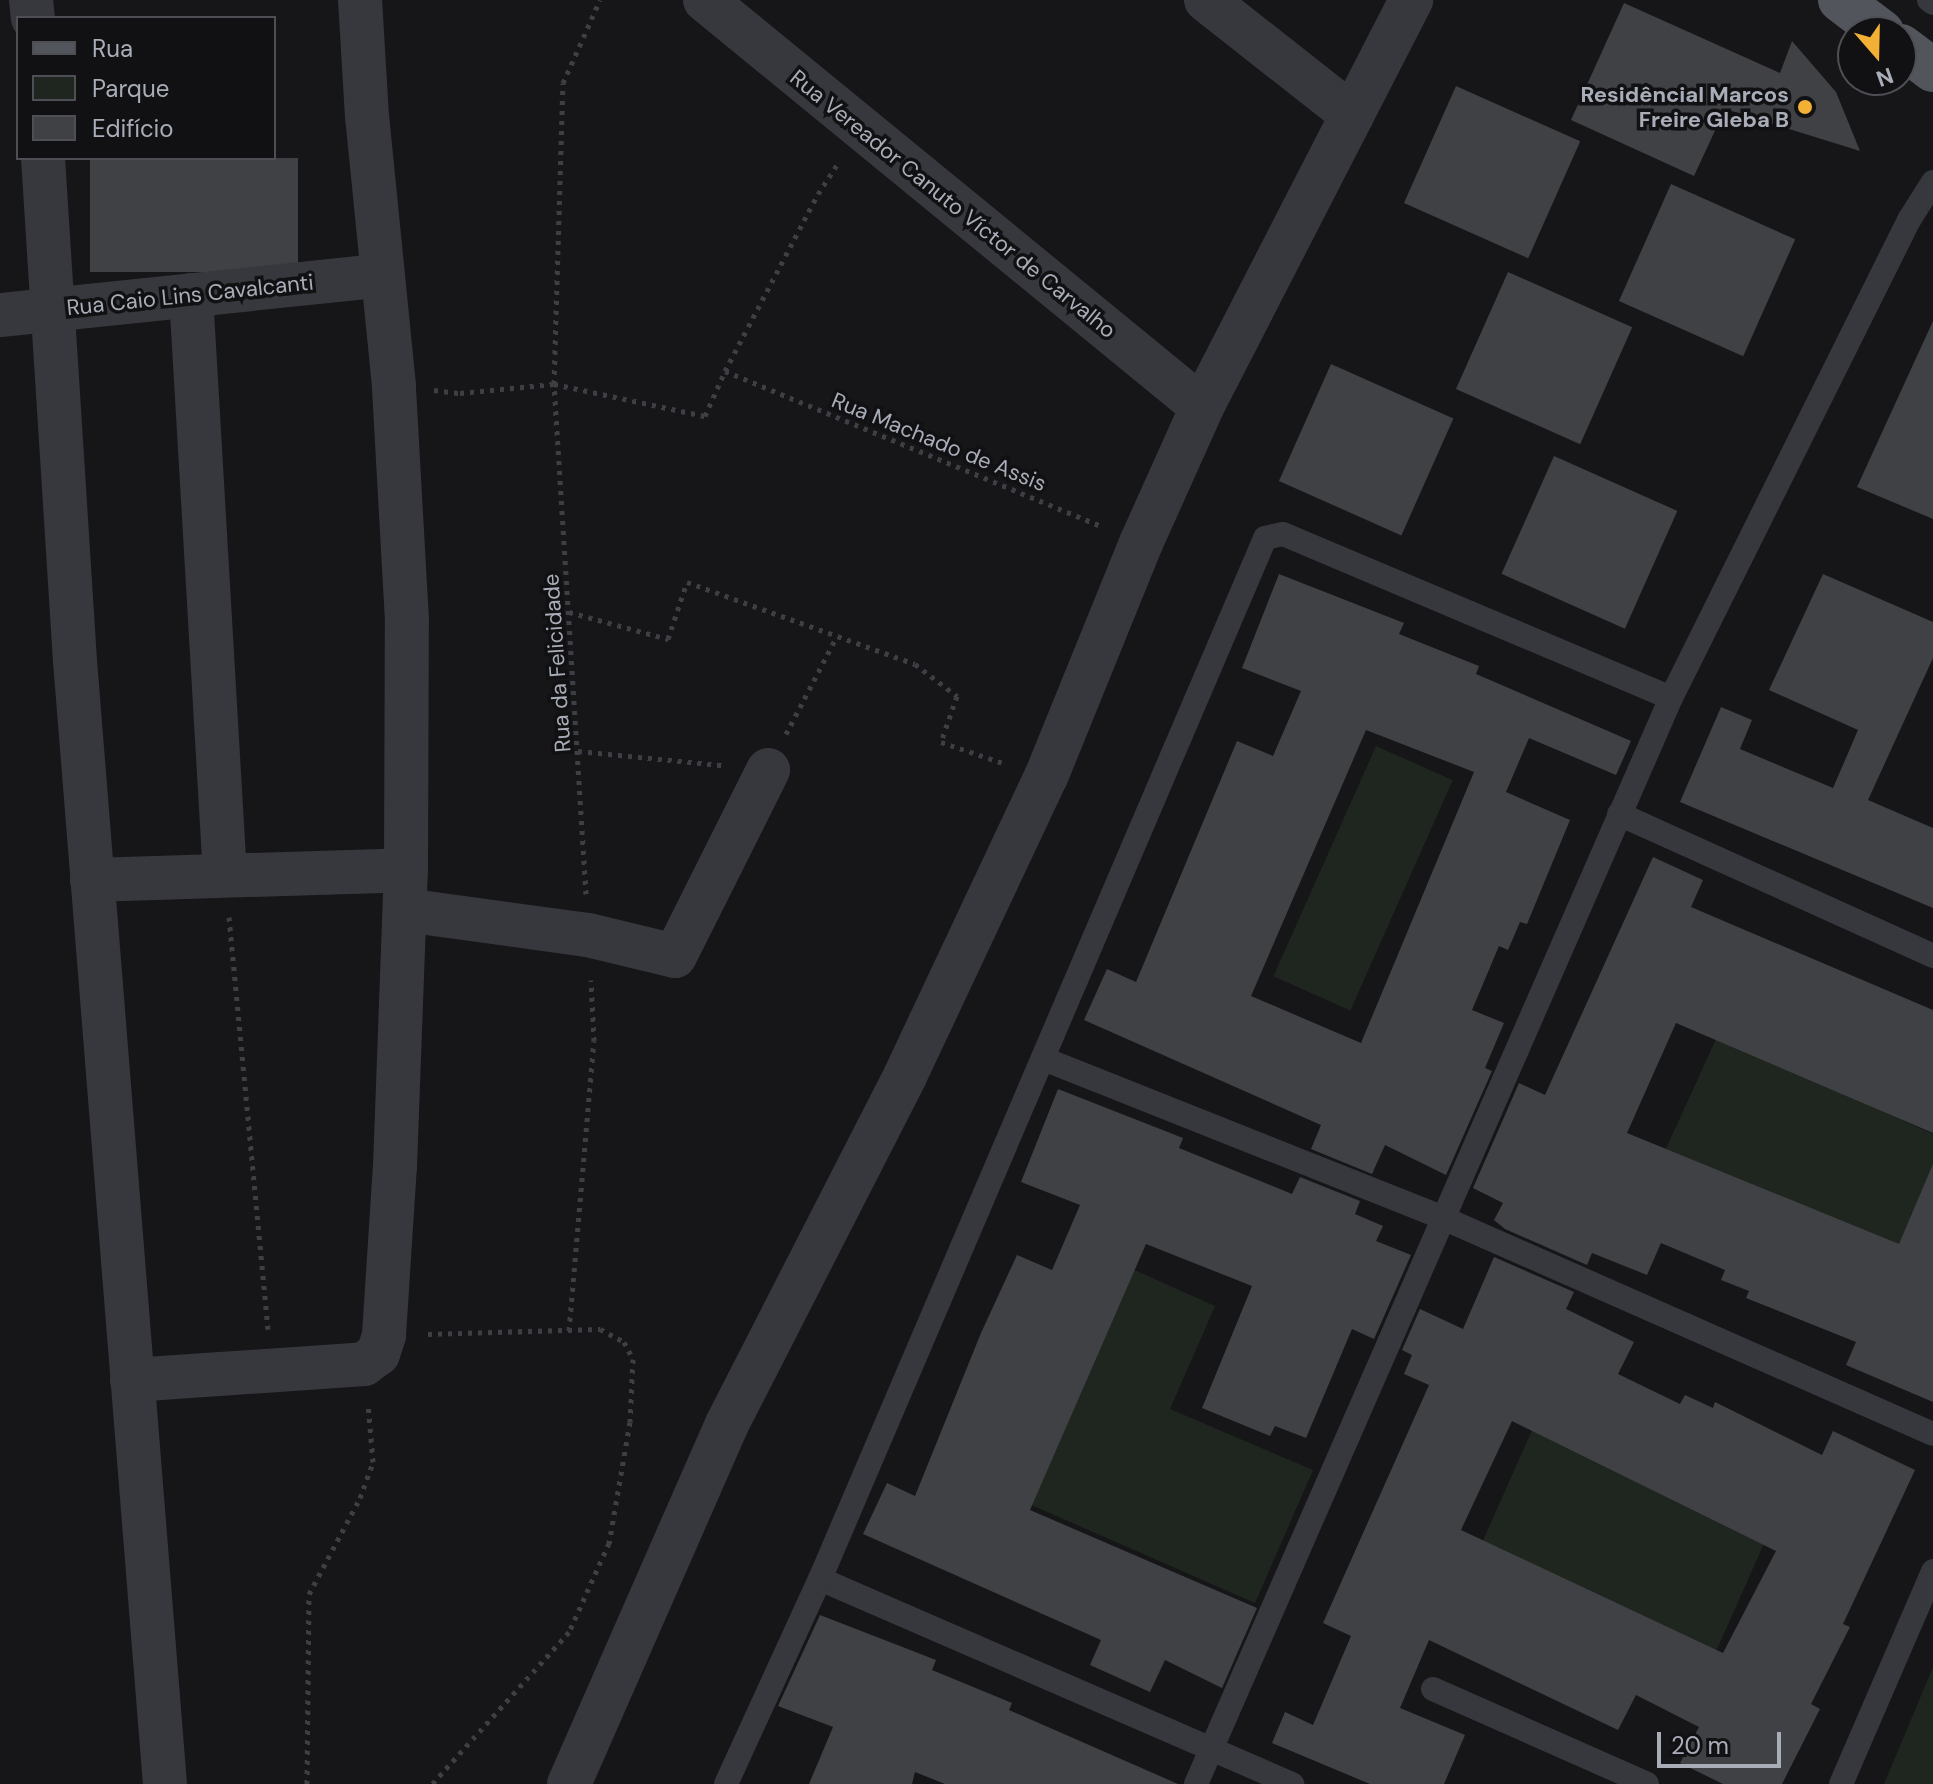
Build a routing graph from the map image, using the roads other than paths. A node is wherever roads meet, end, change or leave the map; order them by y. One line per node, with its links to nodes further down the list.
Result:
1 (360, 0): 12 (street)
2 (705, 0): 16 (street, Rua Vereador Canuto Víctor de Carvalho)
3 (1206, 0): 9 (street)
4 (1411, 0): 9 (street)
5 (1840, 0): 7 (main road)
6 (1866, 0): 8 (lane)
7 (1861, 16)
8 (1933, 52)
9 (1352, 115): 16 (street)
10 (43, 160): 14 (street)
11 (1933, 182): 17 (lane)
12 (380, 276): 13 (street, Rua Caio Lins Cavalcanti); 22 (street)
13 (191, 295): 14 (street, Rua Caio Lins Cavalcanti); 20 (street)
14 (54, 309): 15 (street, Rua Caio Lins Cavalcanti); 21 (street)
15 (0, 315)
16 (1202, 407): 33 (street)
17 (1671, 698): 19 (lane); 24 (lane)
18 (768, 770): 22 (street)
19 (1619, 814): 23 (lane); 25 (lane)
20 (225, 875): 21 (street); 22 (street)
21 (92, 880): 26 (street)
22 (406, 890): 26 (street)
23 (1933, 956)
24 (1044, 1059): 25 (lane); 29 (lane)
25 (1443, 1218): 27 (lane); 31 (lane)
26 (132, 1380): 32 (street)
27 (1933, 1434)
28 (1933, 1571): 38 (lane)
29 (820, 1579): 31 (lane); 34 (lane)
30 (1433, 1689): 37 (lane)
31 (1212, 1748): 35 (lane); 36 (lane)
32 (165, 1784)
33 (569, 1784)
34 (726, 1784)
35 (1196, 1784)
36 (1292, 1784)
37 (1647, 1784)
38 (1841, 1784)

